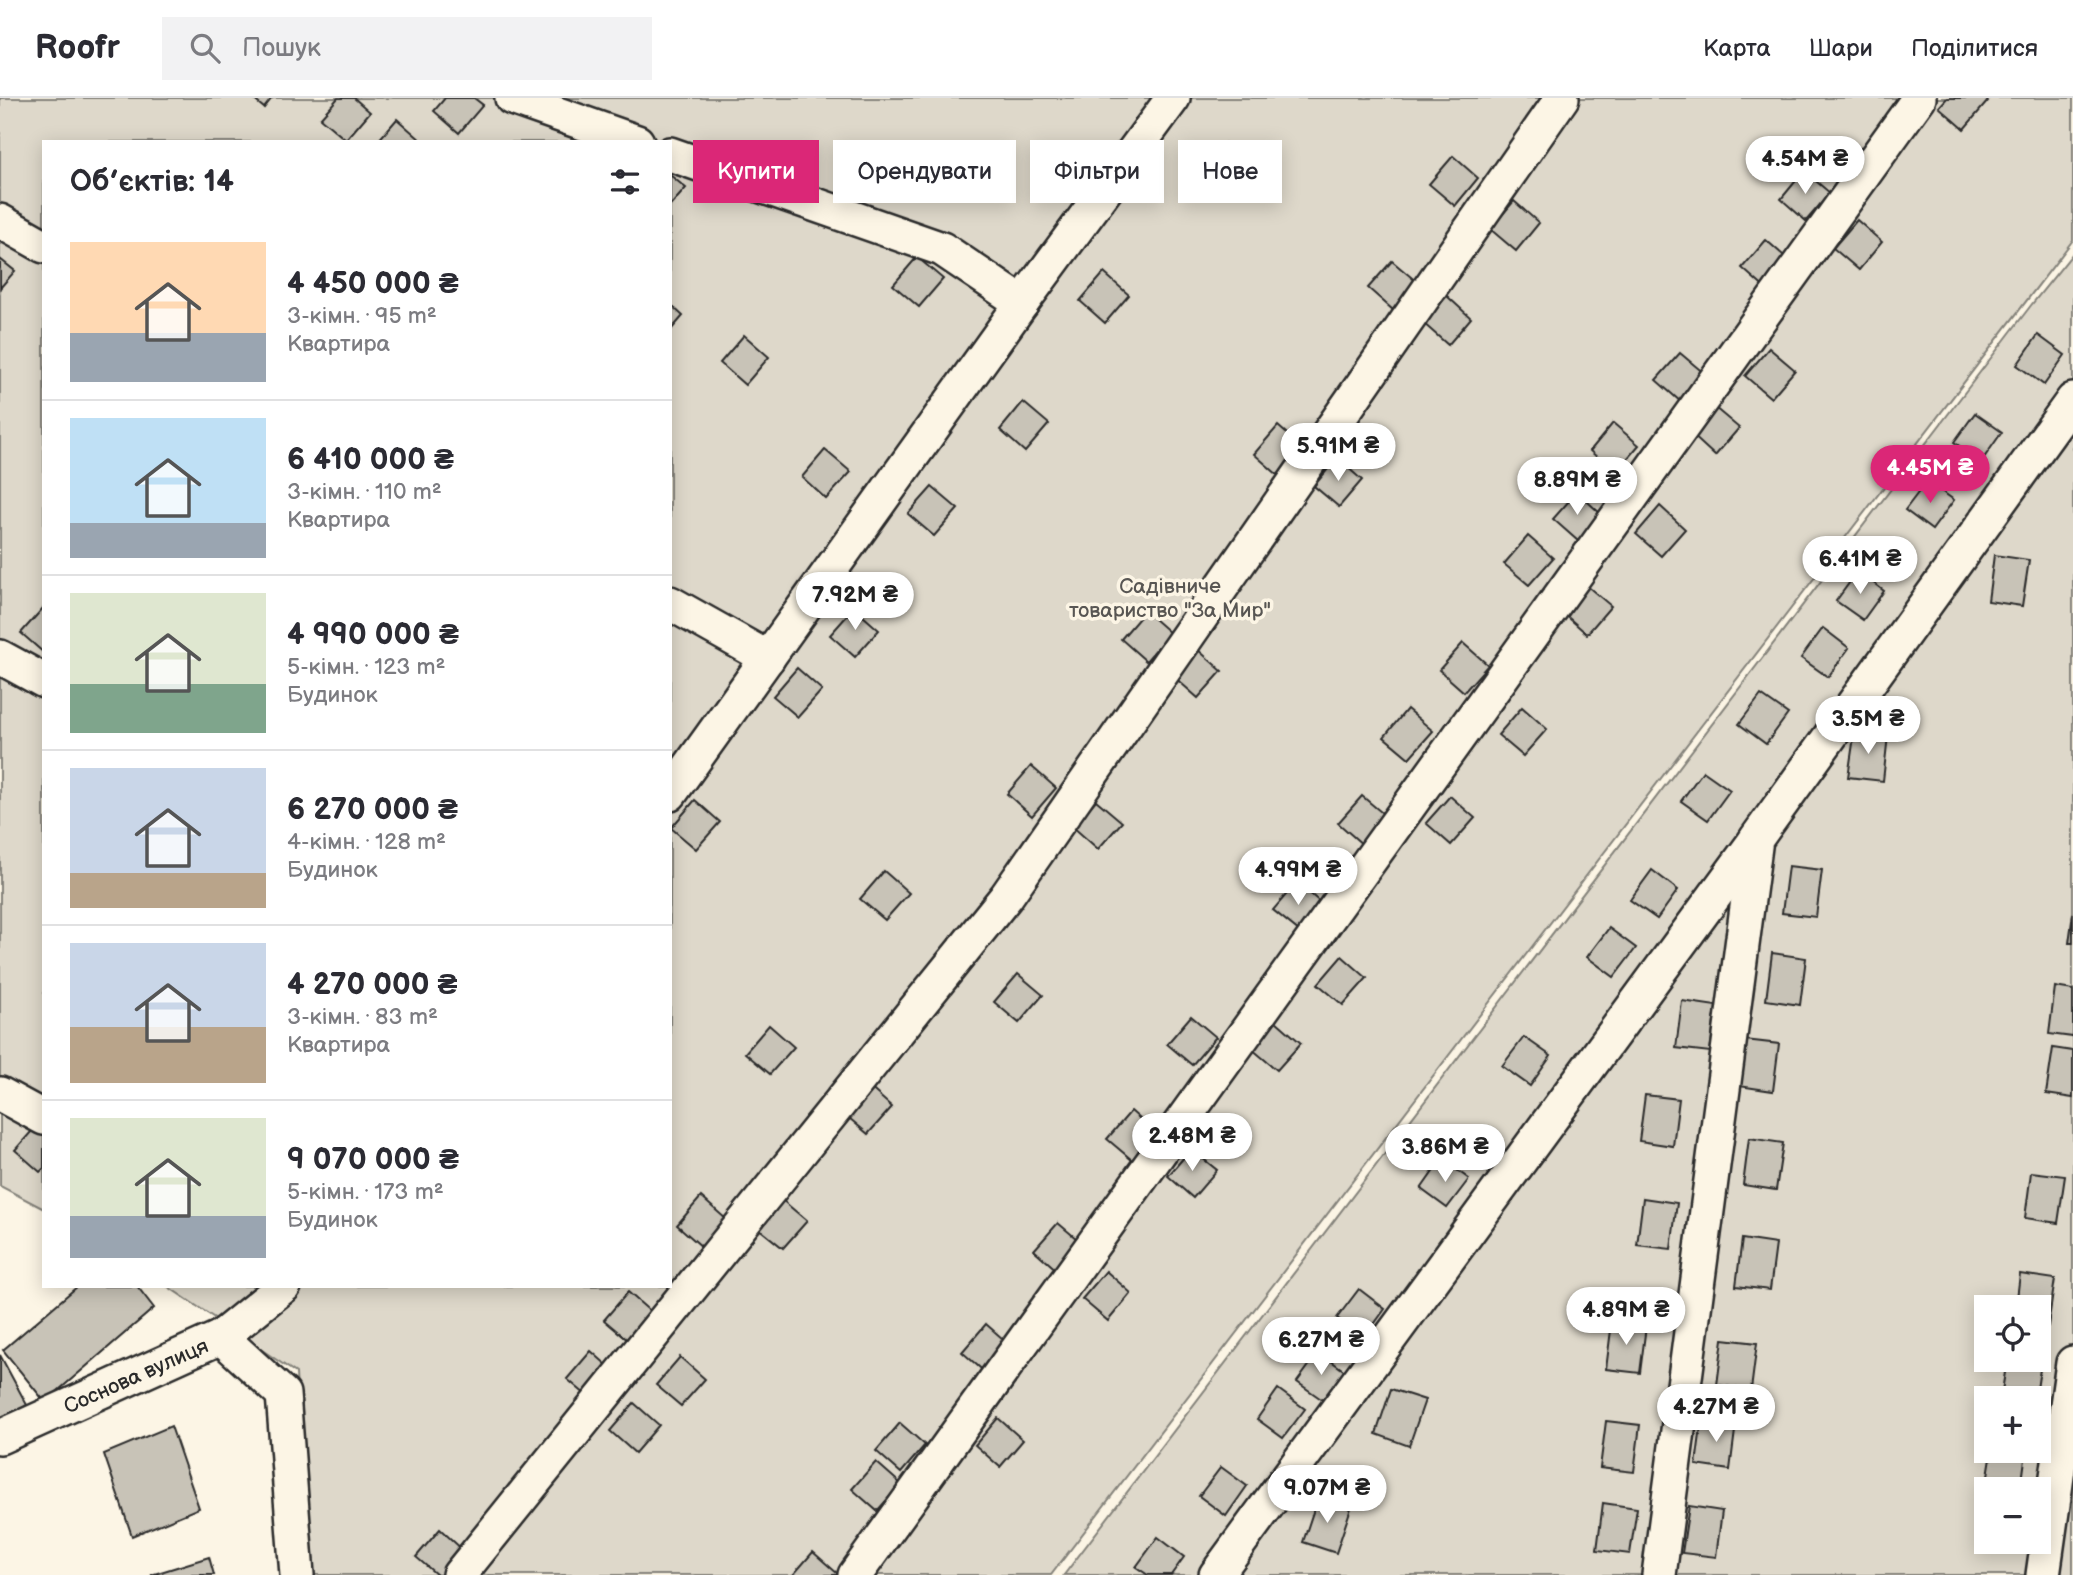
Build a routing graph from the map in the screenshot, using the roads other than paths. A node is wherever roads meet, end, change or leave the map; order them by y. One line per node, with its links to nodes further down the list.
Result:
1 (512, 98): 5 (street)
2 (1173, 98): 9 (street)
3 (1562, 98): 24 (street)
4 (1919, 98): 25 (street)
5 (631, 140)
6 (672, 154): 9 (street)
7 (0, 221): 8 (street)
8 (42, 245)
9 (1022, 303): 13 (street)
10 (2073, 400): 16 (street)
11 (672, 604): 13 (street)
12 (0, 657): 14 (street)
13 (768, 659): 15 (street)
14 (42, 680)
15 (672, 791)
16 (1756, 839): 26 (street); 27 (street)
17 (0, 1094): 18 (street)
18 (42, 1117)
19 (282, 1288): 20 (street)
20 (221, 1337): 22 (street, Соснова вулиця); 23 (street, Соснова вулиця)
21 (2073, 1363): 28 (street)
22 (0, 1437)
23 (298, 1575)
24 (459, 1575)
25 (855, 1575)
26 (1216, 1575)
27 (1659, 1575)
28 (2043, 1575)

